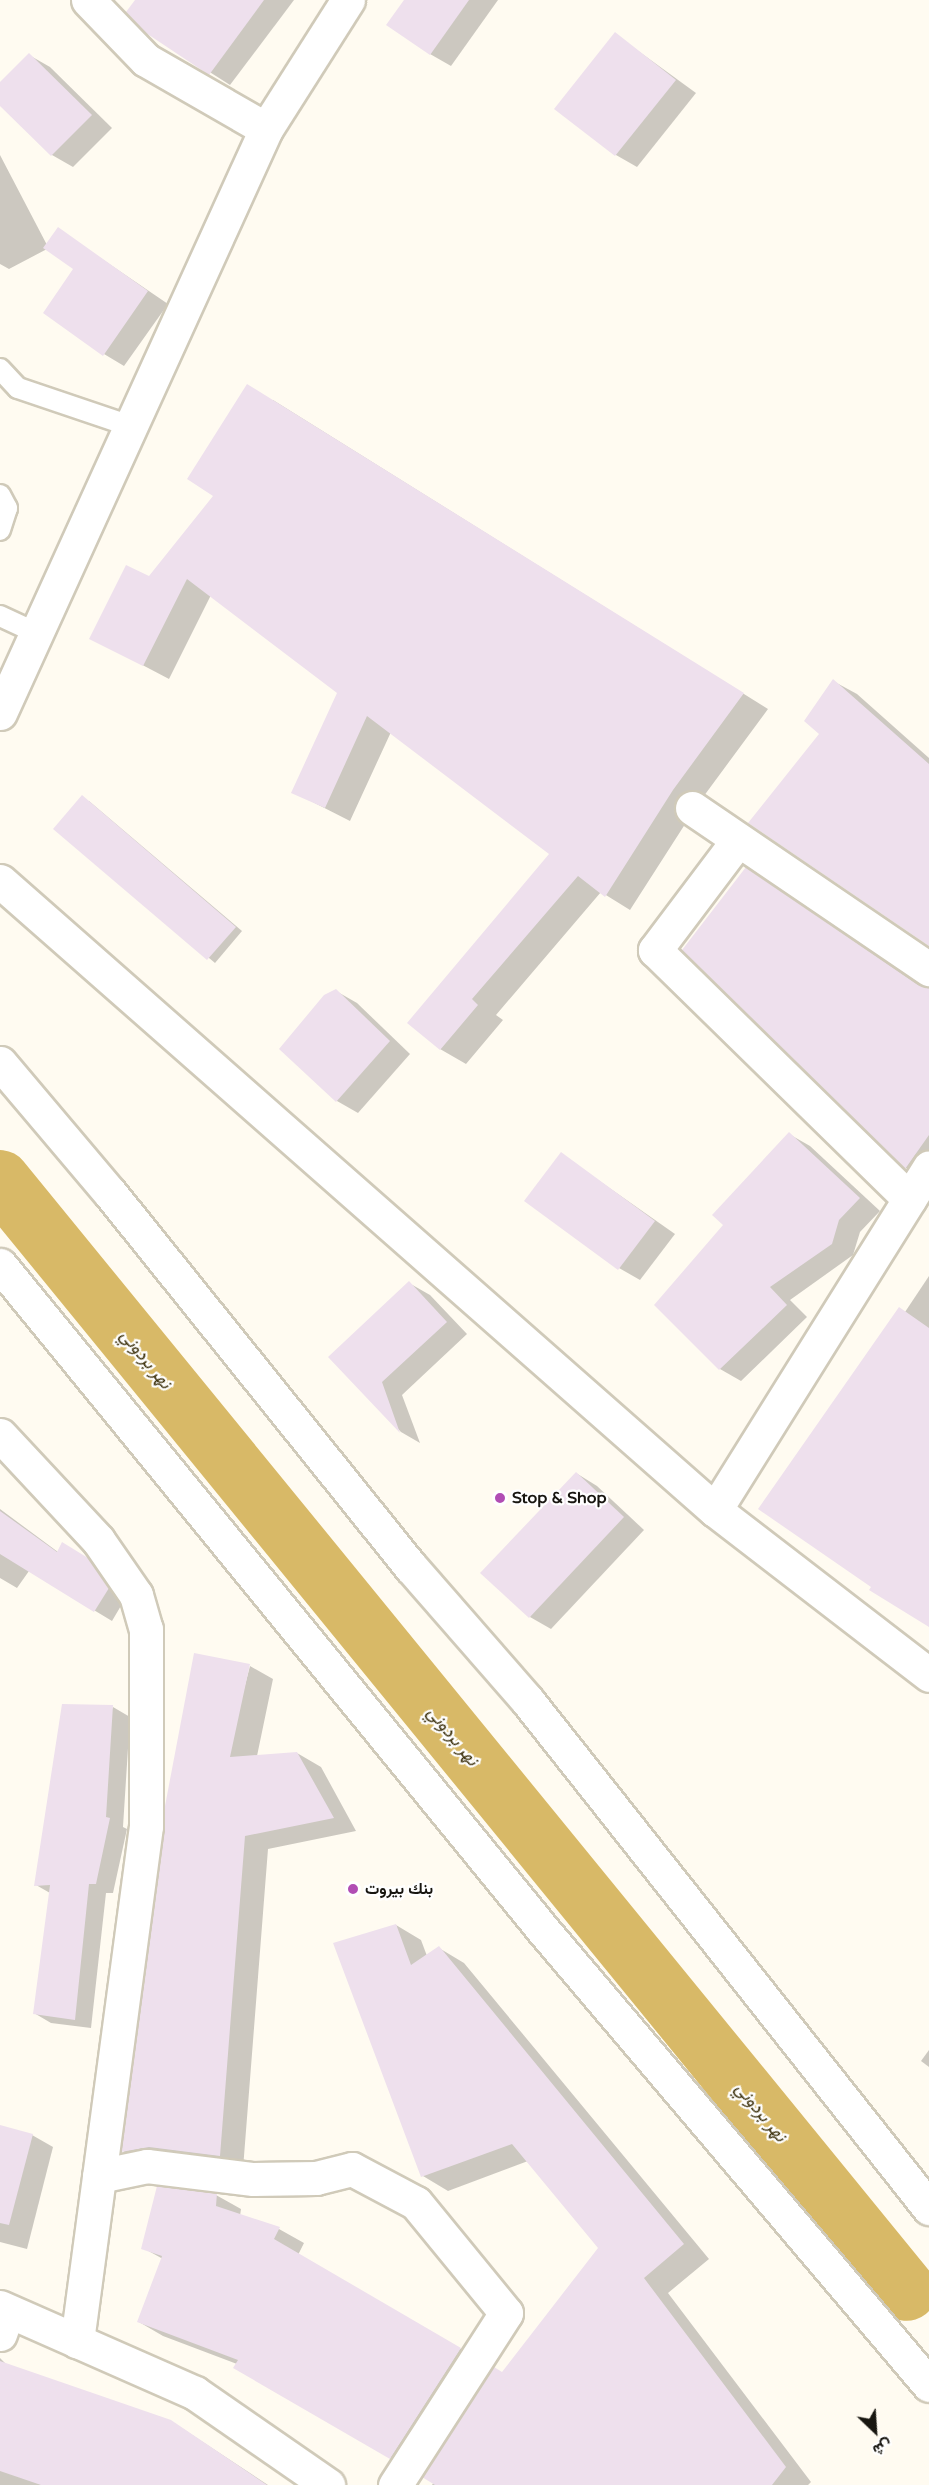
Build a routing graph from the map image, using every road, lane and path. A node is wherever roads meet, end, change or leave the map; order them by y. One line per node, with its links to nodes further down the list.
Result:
1 (88, 0): 3 (main road)
2 (348, 0): 3 (main road)
3 (266, 129): 5 (main road)
4 (0, 369): 5 (lane)
5 (133, 427): 9 (main road)
6 (0, 495): 7 (lane)
7 (0, 530)
8 (0, 616): 9 (lane)
9 (35, 632): 10 (main road)
10 (0, 713)
11 (692, 808): 12 (main road)
12 (738, 840): 14 (main road); 17 (main road)
13 (0, 881): 20 (main road)
14 (929, 969)
15 (0, 1063): 23 (main road)
16 (929, 1167): 17 (main road)
17 (909, 1199): 20 (main road)
18 (2, 1268): 26 (main road)
19 (0, 1435): 22 (main road)
20 (715, 1510): 21 (main road)
21 (929, 1675)
22 (99, 2175): 25 (main road); 28 (main road)
23 (929, 2208)
24 (3, 2317): 25 (main road)
25 (77, 2342): 27 (main road)
26 (929, 2385)
27 (327, 2485)
28 (395, 2485)

